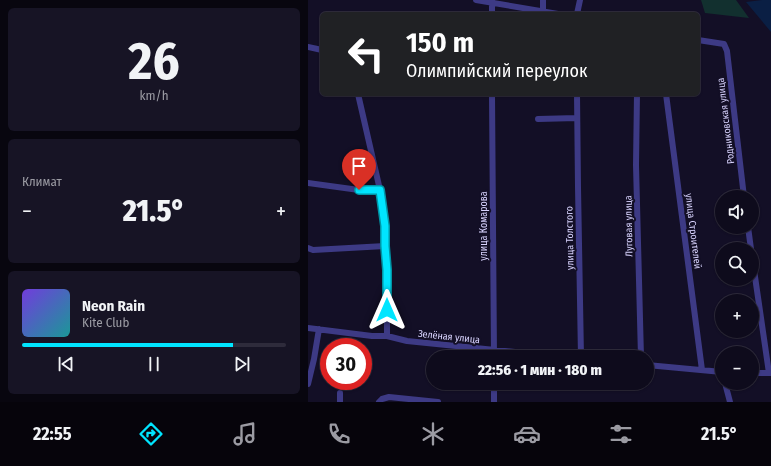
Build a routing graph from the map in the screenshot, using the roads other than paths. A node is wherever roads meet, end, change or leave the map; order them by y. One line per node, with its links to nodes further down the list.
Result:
1 (476, 0): 4 (street)
2 (543, 0): 5 (street)
3 (580, 0): 7 (street)
4 (492, 2): 5 (street)
5 (543, 11): 6 (street)
6 (548, 12)
7 (577, 12)
8 (700, 40): 20 (street, Родниковская улица)
9 (308, 47): 10 (street)
10 (320, 50)
11 (358, 96): 19 (street)
12 (492, 96): 28 (street, улица Комарова)
13 (577, 96): 16 (street, улица Толстого)
14 (637, 96): 30 (street, Луговая улица)
15 (666, 96): 32 (street, улица Строителей)
16 (577, 118): 17 (street); 29 (street, улица Толстого)
17 (538, 119)
18 (308, 183): 19 (street)
19 (380, 190): 21 (street)
20 (743, 190)
21 (385, 246): 22 (street); 26 (street)
22 (308, 248)
23 (757, 286): 35 (street)
24 (308, 328): 25 (street, Зелёная улица)
25 (319, 329): 26 (street, Зелёная улица); 36 (street)
26 (387, 336): 27 (street, Зелёная улица)
27 (467, 350)
28 (494, 350)
29 (581, 350)
30 (641, 350)
31 (654, 366): 32 (street)
32 (702, 370): 33 (street)
33 (715, 371)
34 (759, 373): 35 (street)
35 (770, 373)
36 (308, 384)
37 (494, 390): 43 (street)
38 (727, 390): 44 (street)
39 (340, 393): 40 (street)
40 (340, 402)
41 (379, 402): 42 (street)
42 (438, 402)
43 (494, 402)
44 (730, 402)

